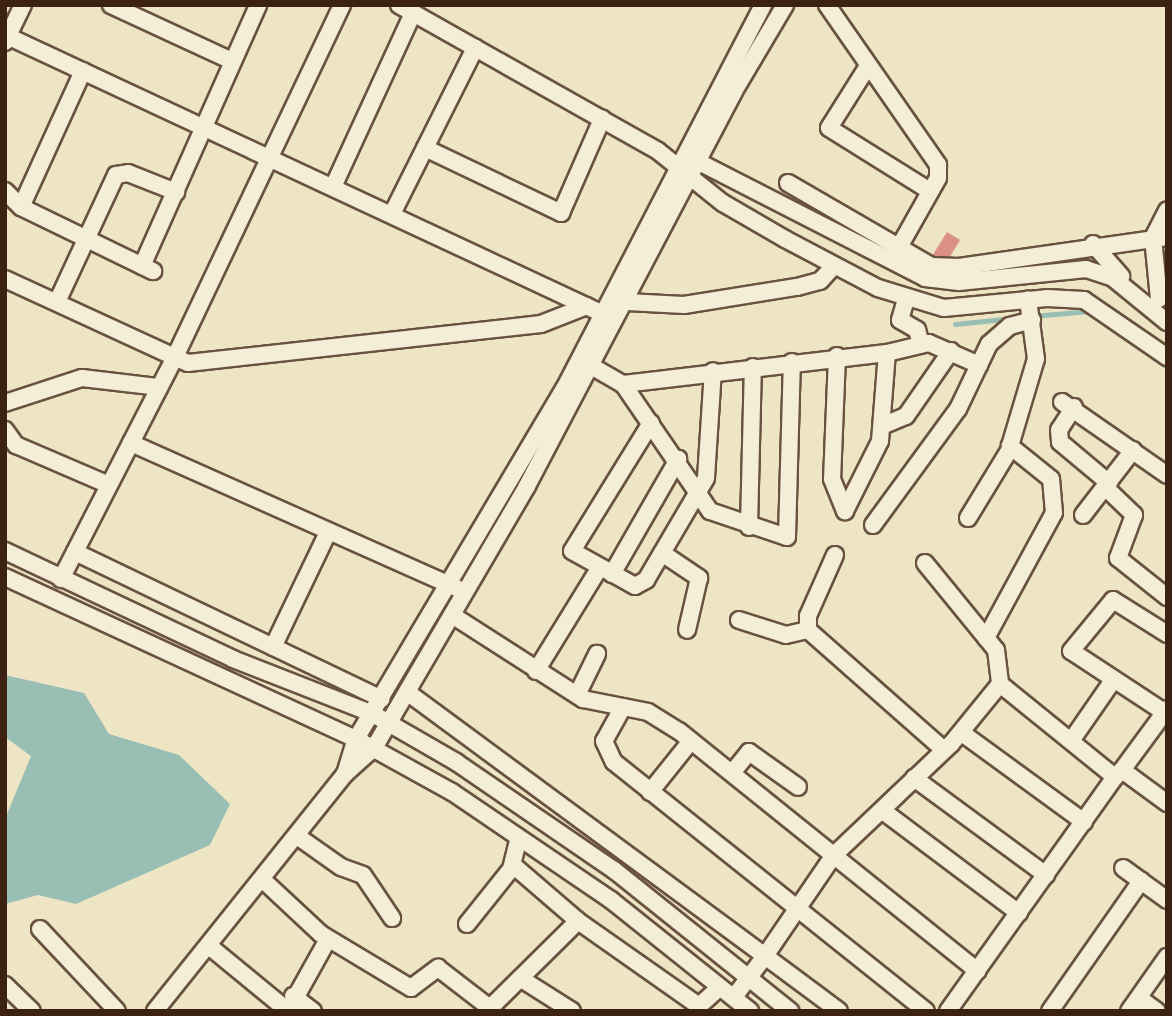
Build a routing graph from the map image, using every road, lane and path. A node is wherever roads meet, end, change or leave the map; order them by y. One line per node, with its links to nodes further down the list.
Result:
1 (23, 5): 10 (street)
2 (111, 5): 8 (street)
3 (342, 5): 18 (street)
4 (763, 5): 19 (street)
5 (785, 5): 19 (street)
6 (827, 5): 13 (street)
7 (254, 7): 12 (street)
8 (131, 9): 12 (street)
9 (406, 9): 11 (street); 21 (street)
10 (6, 38): 14 (street)
11 (475, 48): 15 (street); 17 (street)
12 (232, 61): 16 (street)
13 (868, 66): 23 (street); 23 (street)
14 (83, 71): 16 (street); 25 (street)
15 (602, 119): 17 (street); 19 (street)
16 (205, 129): 18 (street); 24 (street)
17 (425, 148): 27 (street)
18 (269, 158): 21 (street); 48 (street)
19 (687, 166): 31 (street); 32 (street); 37 (street); 40 (street)
20 (788, 183): 31 (street)
21 (333, 187): 27 (street)
22 (5, 191): 25 (street)
23 (930, 191): 31 (street)
24 (176, 192): 29 (street); 29 (street)
25 (21, 207): 29 (street)
26 (1167, 210): 28 (street)
27 (392, 215): 39 (street)
28 (1160, 238): 30 (street); 38 (street)
29 (86, 239): 36 (street)
30 (1093, 244): 31 (street); 38 (street)
31 (894, 257): 38 (street)
32 (834, 266): 34 (street); 37 (street)
33 (5, 279): 36 (street)
34 (906, 299): 35 (street); 43 (street)
35 (1028, 300): 41 (street); 47 (street)
36 (57, 302): 48 (street)
37 (628, 302): 40 (street)
38 (1157, 302): 42 (street)
39 (587, 306): 40 (street); 48 (street)
40 (610, 317): 51 (street); 82 (street)
41 (1031, 320): 50 (street); 62 (street)
42 (1167, 321)
43 (921, 344): 44 (street); 45 (street)
44 (951, 351): 50 (street); 58 (street)
45 (887, 353): 46 (street); 58 (street)
46 (837, 356): 49 (street); 58 (street)
47 (1167, 357)
48 (174, 359): 55 (street)
49 (792, 362): 52 (street); 72 (street)
50 (979, 365): 71 (street)
51 (593, 367): 54 (street); 83 (street)
52 (753, 367): 53 (street); 72 (street)
53 (713, 371): 54 (street); 68 (street)
54 (623, 384): 57 (street)
55 (159, 387): 56 (street); 60 (street)
56 (5, 403)
57 (651, 423): 64 (street); 79 (street)
58 (882, 426)
59 (5, 430): 61 (street)
60 (131, 443): 66 (street); 73 (street)
61 (11, 449): 66 (street)
62 (1010, 449): 70 (street); 90 (street)
63 (1133, 450): 65 (street); 67 (street); 67 (street)
64 (678, 459): 68 (street); 79 (street)
65 (1167, 475)
66 (109, 485): 75 (street)
67 (1107, 486): 69 (street); 84 (street)
68 (699, 489): 72 (street); 76 (street)
69 (1083, 515)
70 (968, 518)
71 (873, 525)
72 (749, 527)
73 (328, 532): 82 (street); 91 (street)
74 (5, 551): 81 (street)
75 (75, 552): 81 (street); 91 (street)
76 (662, 553): 79 (street); 87 (street)
77 (835, 555): 88 (street)
78 (925, 563): 90 (street)
79 (606, 571): 93 (street)
80 (5, 577): 104 (street)
81 (61, 579): 101 (street)
82 (450, 584): 83 (street); 98 (street)
83 (465, 593): 85 (street)
84 (1167, 597)
85 (452, 615): 93 (street); 96 (street)
86 (738, 620): 88 (street)
87 (687, 630)
88 (808, 630): 108 (street)
89 (1167, 634): 94 (street)
90 (986, 638): 95 (street)
91 (273, 647): 98 (street)
92 (597, 654): 97 (street)
93 (536, 671): 97 (street)
94 (1114, 679): 100 (street); 106 (street)
95 (1000, 684): 103 (street); 106 (street)
96 (407, 692): 102 (street); 135 (street)
97 (577, 695): 99 (street)
98 (382, 699): 101 (street)
99 (623, 707): 105 (street); 114 (street)
100 (1166, 711): 111 (street)
101 (373, 714): 102 (street); 104 (street)
102 (389, 723): 107 (street); 138 (street)
103 (962, 733): 108 (street); 117 (street)
104 (356, 739): 107 (street); 110 (street)
105 (691, 740): 109 (street); 114 (street)
106 (1071, 741): 111 (street)
107 (374, 748): 110 (street); 119 (street)
108 (944, 750): 112 (street)
109 (732, 773): 113 (street); 120 (street)
110 (345, 774): 118 (street)
111 (1119, 774): 115 (street); 117 (street)
112 (914, 778): 116 (street); 123 (street)
113 (798, 787)
114 (650, 792): 127 (street)
115 (1167, 803)
116 (883, 811): 120 (street); 128 (street)
117 (1084, 822): 123 (street)
118 (297, 836): 124 (street); 129 (street)
119 (520, 838): 121 (street); 141 (street)
120 (834, 855): 127 (street); 137 (street)
121 (513, 865): 130 (street); 131 (street)
122 (1123, 868): 125 (street)
123 (1046, 875): 128 (street)
124 (263, 880): 133 (street); 134 (street)
125 (1141, 881): 126 (street); 157 (street)
126 (1167, 900)
127 (796, 912): 135 (street); 155 (street)
128 (1019, 913): 137 (street)
129 (392, 918)
130 (578, 921): 139 (street); 146 (street)
131 (467, 924)
132 (40, 929): 148 (street)
133 (328, 939): 144 (street); 145 (street)
134 (209, 946): 144 (street); 149 (street)
135 (765, 956): 138 (street); 154 (street)
136 (1167, 957): 143 (street)
137 (977, 971): 156 (street)
138 (749, 978): 142 (street); 153 (street)
139 (523, 980): 145 (street); 151 (street)
140 (5, 985): 147 (street)
141 (720, 986): 142 (street); 146 (street)
142 (734, 998): 152 (street)
143 (1134, 1004): 158 (street)
144 (290, 1006): 150 (street)
145 (489, 1009)
146 (699, 1009)
147 (32, 1011)
148 (117, 1011)
149 (155, 1011)
150 (313, 1011)
151 (572, 1011)
152 (750, 1011)
153 (790, 1011)
154 (839, 1011)
155 (926, 1011)
156 (948, 1011)
157 (1050, 1011)
158 (1157, 1011)

